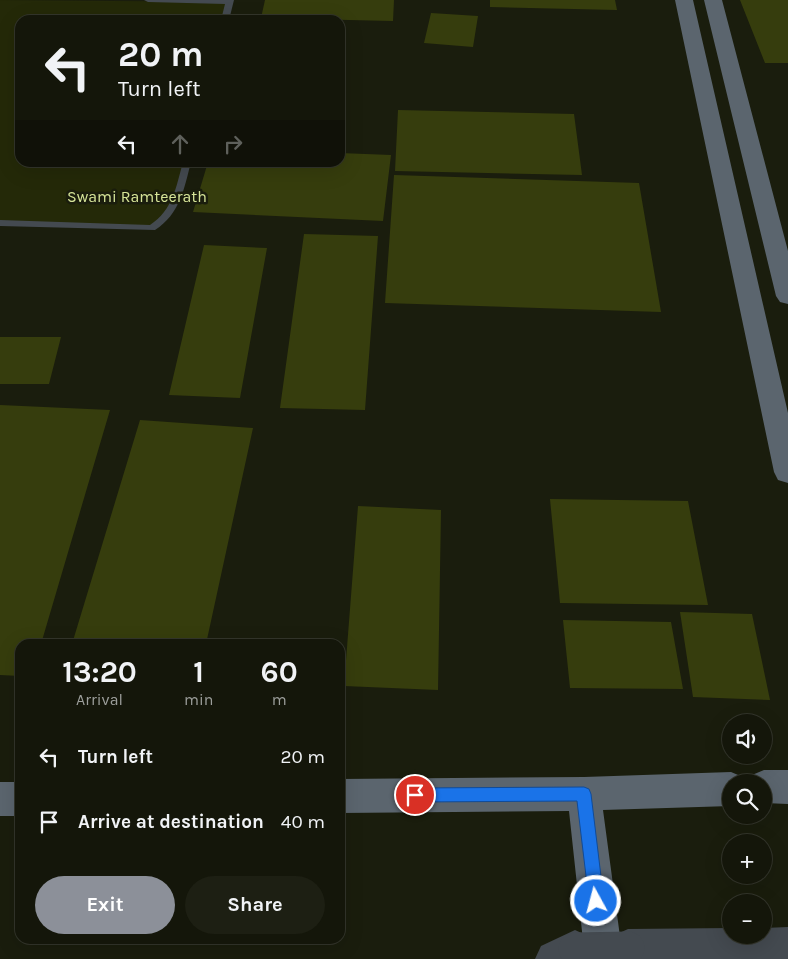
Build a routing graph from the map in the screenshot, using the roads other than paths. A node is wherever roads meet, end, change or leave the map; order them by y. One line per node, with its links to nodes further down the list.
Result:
1 (148, 0): 4 (lane)
2 (684, 0): 9 (main road)
3 (713, 0): 8 (main road)
4 (230, 1): 5 (lane)
5 (226, 15)
6 (186, 167): 7 (lane)
7 (0, 223)
8 (788, 296)
9 (788, 472)
10 (772, 787): 11 (main road)
11 (788, 787)
12 (722, 788): 13 (main road)
13 (584, 794): 14 (main road); 18 (main road)
14 (345, 796)
15 (0, 799): 16 (main road)
16 (15, 799)
17 (788, 946): 18 (street)
18 (590, 954)

